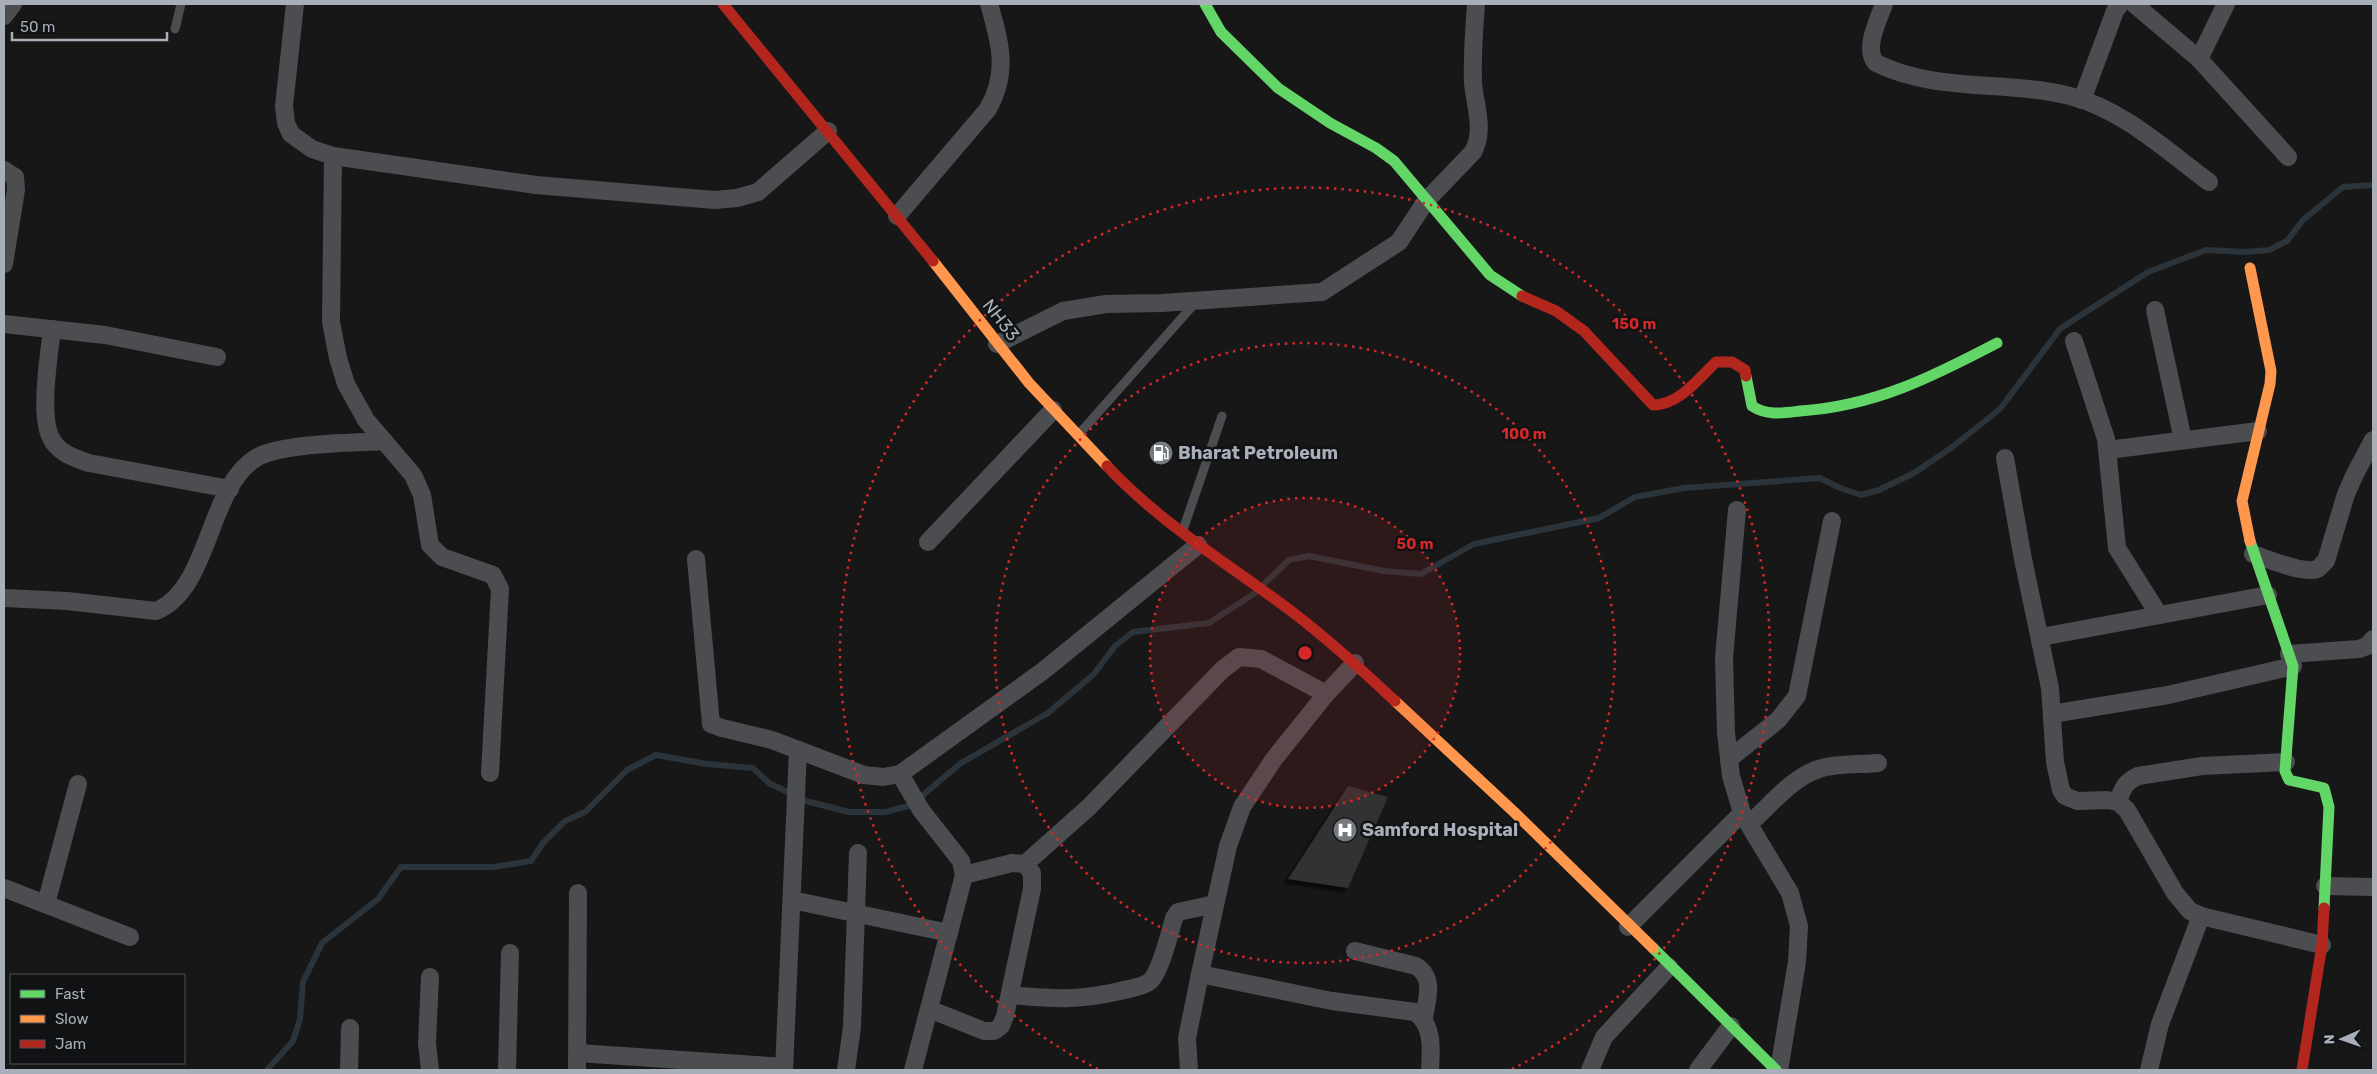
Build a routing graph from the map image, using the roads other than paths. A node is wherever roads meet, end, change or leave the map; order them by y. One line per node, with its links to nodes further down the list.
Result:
1 (13, 4): 12 (street)
2 (181, 4): 13 (lane)
3 (295, 4): 17 (street)
4 (723, 4): 16 (street, NH33)
5 (989, 4): 22 (street)
6 (1205, 4): 21 (street)
7 (1476, 4): 21 (street)
8 (1884, 4): 15 (street)
9 (2120, 4): 15 (street)
10 (2134, 4): 14 (street)
11 (2226, 4): 14 (street)
12 (4, 16)
13 (175, 29)
14 (2199, 60): 18 (street)
15 (2082, 100): 20 (street)
16 (828, 131): 17 (street); 22 (street, NH33)
17 (333, 156): 37 (street)
18 (2288, 157)
19 (4, 170): 23 (street)
20 (2209, 182)
21 (1426, 201): 25 (street); 30 (street)
22 (897, 216): 31 (street, NH33)
23 (4, 264)
24 (2250, 268): 35 (street)
25 (1197, 301): 31 (street); 36 (lane)
26 (2155, 310): 38 (street)
27 (4, 324): 28 (street)
28 (52, 329): 32 (street); 42 (street)
29 (2074, 341): 40 (street)
30 (1997, 343)
31 (997, 344): 33 (street, NH33)
32 (217, 357)
33 (1053, 410): 36 (street, NH33); 46 (street)
34 (1222, 416): 45 (lane)
35 (2258, 431): 38 (street); 48 (street)
36 (1077, 436): 45 (street, NH33)
37 (384, 440): 42 (street); 63 (street)
38 (2183, 440): 40 (street)
39 (2373, 440): 48 (street)
40 (2108, 450): 52 (street)
41 (2005, 458): 53 (street)
42 (230, 489): 51 (street)
43 (1737, 510): 60 (street)
44 (1832, 521): 60 (street)
45 (1182, 532): 47 (street, NH33)
46 (928, 542)
47 (1198, 545): 56 (street, NH33); 64 (street)
48 (2253, 554): 50 (street)
49 (696, 560): 59 (street)
50 (2268, 595): 52 (street); 55 (street)
51 (4, 598)
52 (2159, 615): 53 (street)
53 (2041, 637): 58 (street)
54 (2373, 639): 55 (street)
55 (2291, 660): 58 (street); 61 (street)
56 (1355, 664): 57 (street); 80 (street, NH33)
57 (1326, 694): 69 (street); 77 (street)
58 (2052, 714): 66 (street)
59 (798, 750): 64 (street); 75 (street)
60 (1730, 759): 67 (street)
61 (2286, 762): 66 (street); 71 (street)
62 (1878, 763): 67 (street)
63 (490, 773)
64 (903, 780): 70 (street)
65 (78, 784): 76 (street)
66 (2118, 802): 79 (street)
67 (1746, 819): 80 (street); 105 (street)
68 (858, 853): 78 (street)
69 (1025, 864): 70 (street); 89 (street)
70 (964, 876): 81 (street)
71 (2325, 886): 72 (street); 83 (street)
72 (2373, 886)
73 (4, 888): 76 (street)
74 (578, 893): 94 (street)
75 (792, 900): 78 (street); 95 (street)
76 (46, 904): 82 (street)
77 (1215, 904): 87 (street); 89 (street)
78 (856, 913): 81 (street); 99 (street)
79 (2200, 916): 83 (street); 106 (street)
80 (1628, 928): 86 (street, NH33)
81 (948, 933): 90 (street)
82 (130, 937)
83 (2322, 944): 107 (street)
84 (1354, 951): 91 (street)
85 (510, 953): 98 (street)
86 (1669, 967): 92 (street, NH33); 103 (street)
87 (1200, 974): 91 (street); 101 (street)
88 (430, 977): 97 (street)
89 (1010, 995): 90 (street)
90 (929, 1009): 100 (street)
91 (1424, 1018): 102 (street)
92 (1731, 1026): 104 (street); 105 (street, NH33)
93 (350, 1028): 96 (street)
94 (577, 1062): 95 (street)
95 (784, 1069)
96 (349, 1070)
97 (430, 1070)
98 (507, 1070)
99 (846, 1070)
100 (913, 1070)
101 (1189, 1070)
102 (1430, 1070)
103 (1590, 1070)
104 (1698, 1070)
105 (1777, 1070)
106 (2149, 1070)
107 (2302, 1070)

